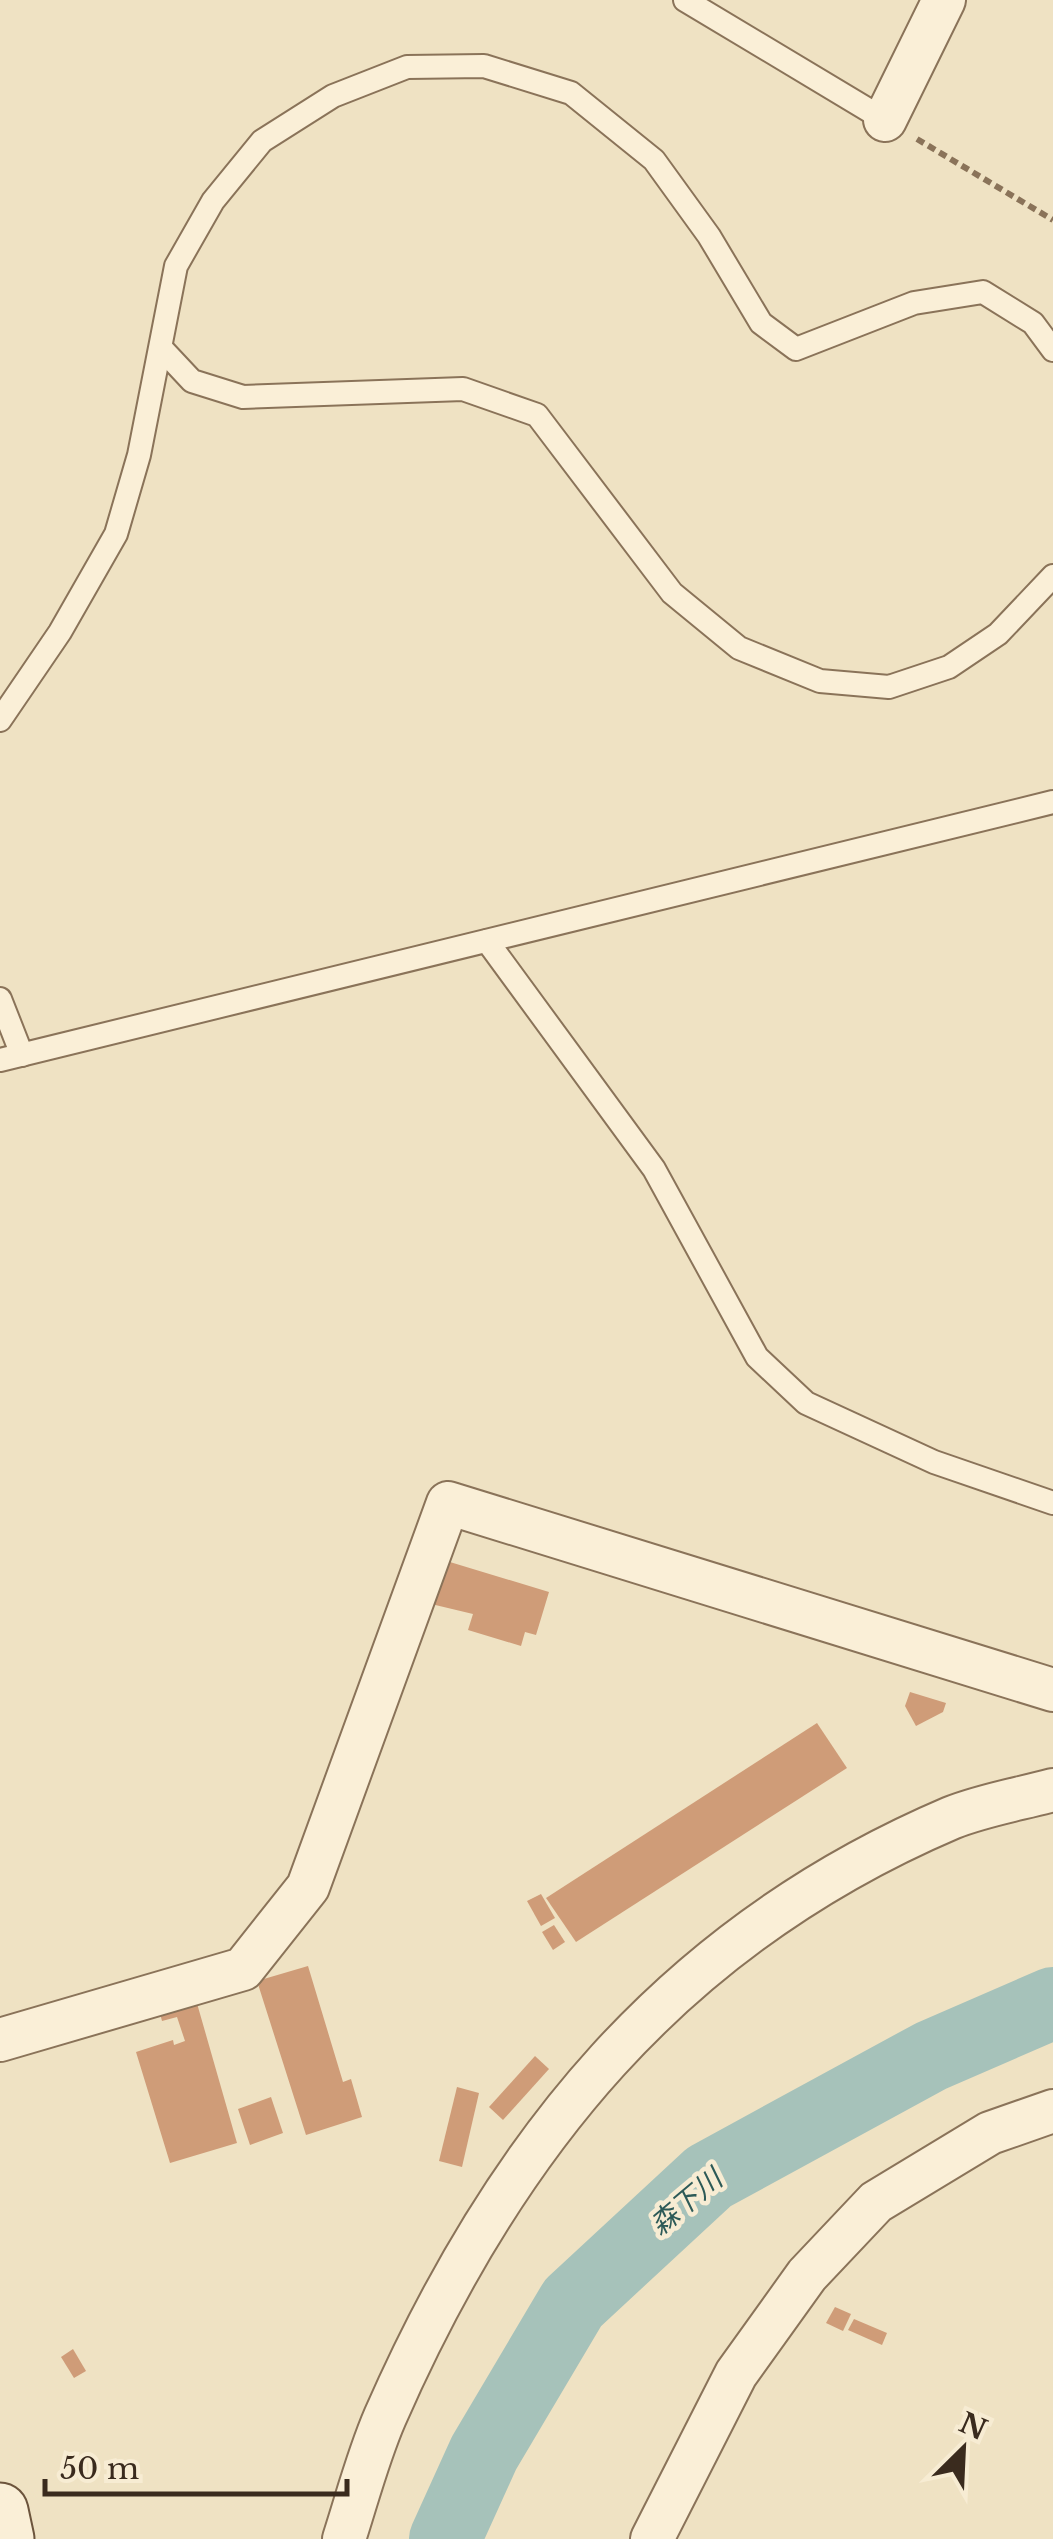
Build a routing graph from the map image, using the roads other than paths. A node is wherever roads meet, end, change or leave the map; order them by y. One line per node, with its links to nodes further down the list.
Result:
1 (686, 0): 3 (lane)
2 (944, 0): 3 (street)
3 (884, 120)
4 (162, 348): 5 (lane); 6 (lane); 7 (lane)
5 (1053, 350)
6 (1053, 576)
7 (0, 720)
8 (1053, 802): 9 (lane)
9 (488, 941): 11 (lane); 12 (lane)
10 (0, 1000): 11 (lane)
11 (11, 1058)
12 (1053, 1502)
13 (1053, 1690): 15 (street)
14 (1053, 1790): 19 (street)
15 (0, 2040)
16 (1053, 2110): 20 (street)
17 (0, 2511): 18 (main road)
18 (6, 2539)
19 (344, 2539)
20 (652, 2539)

